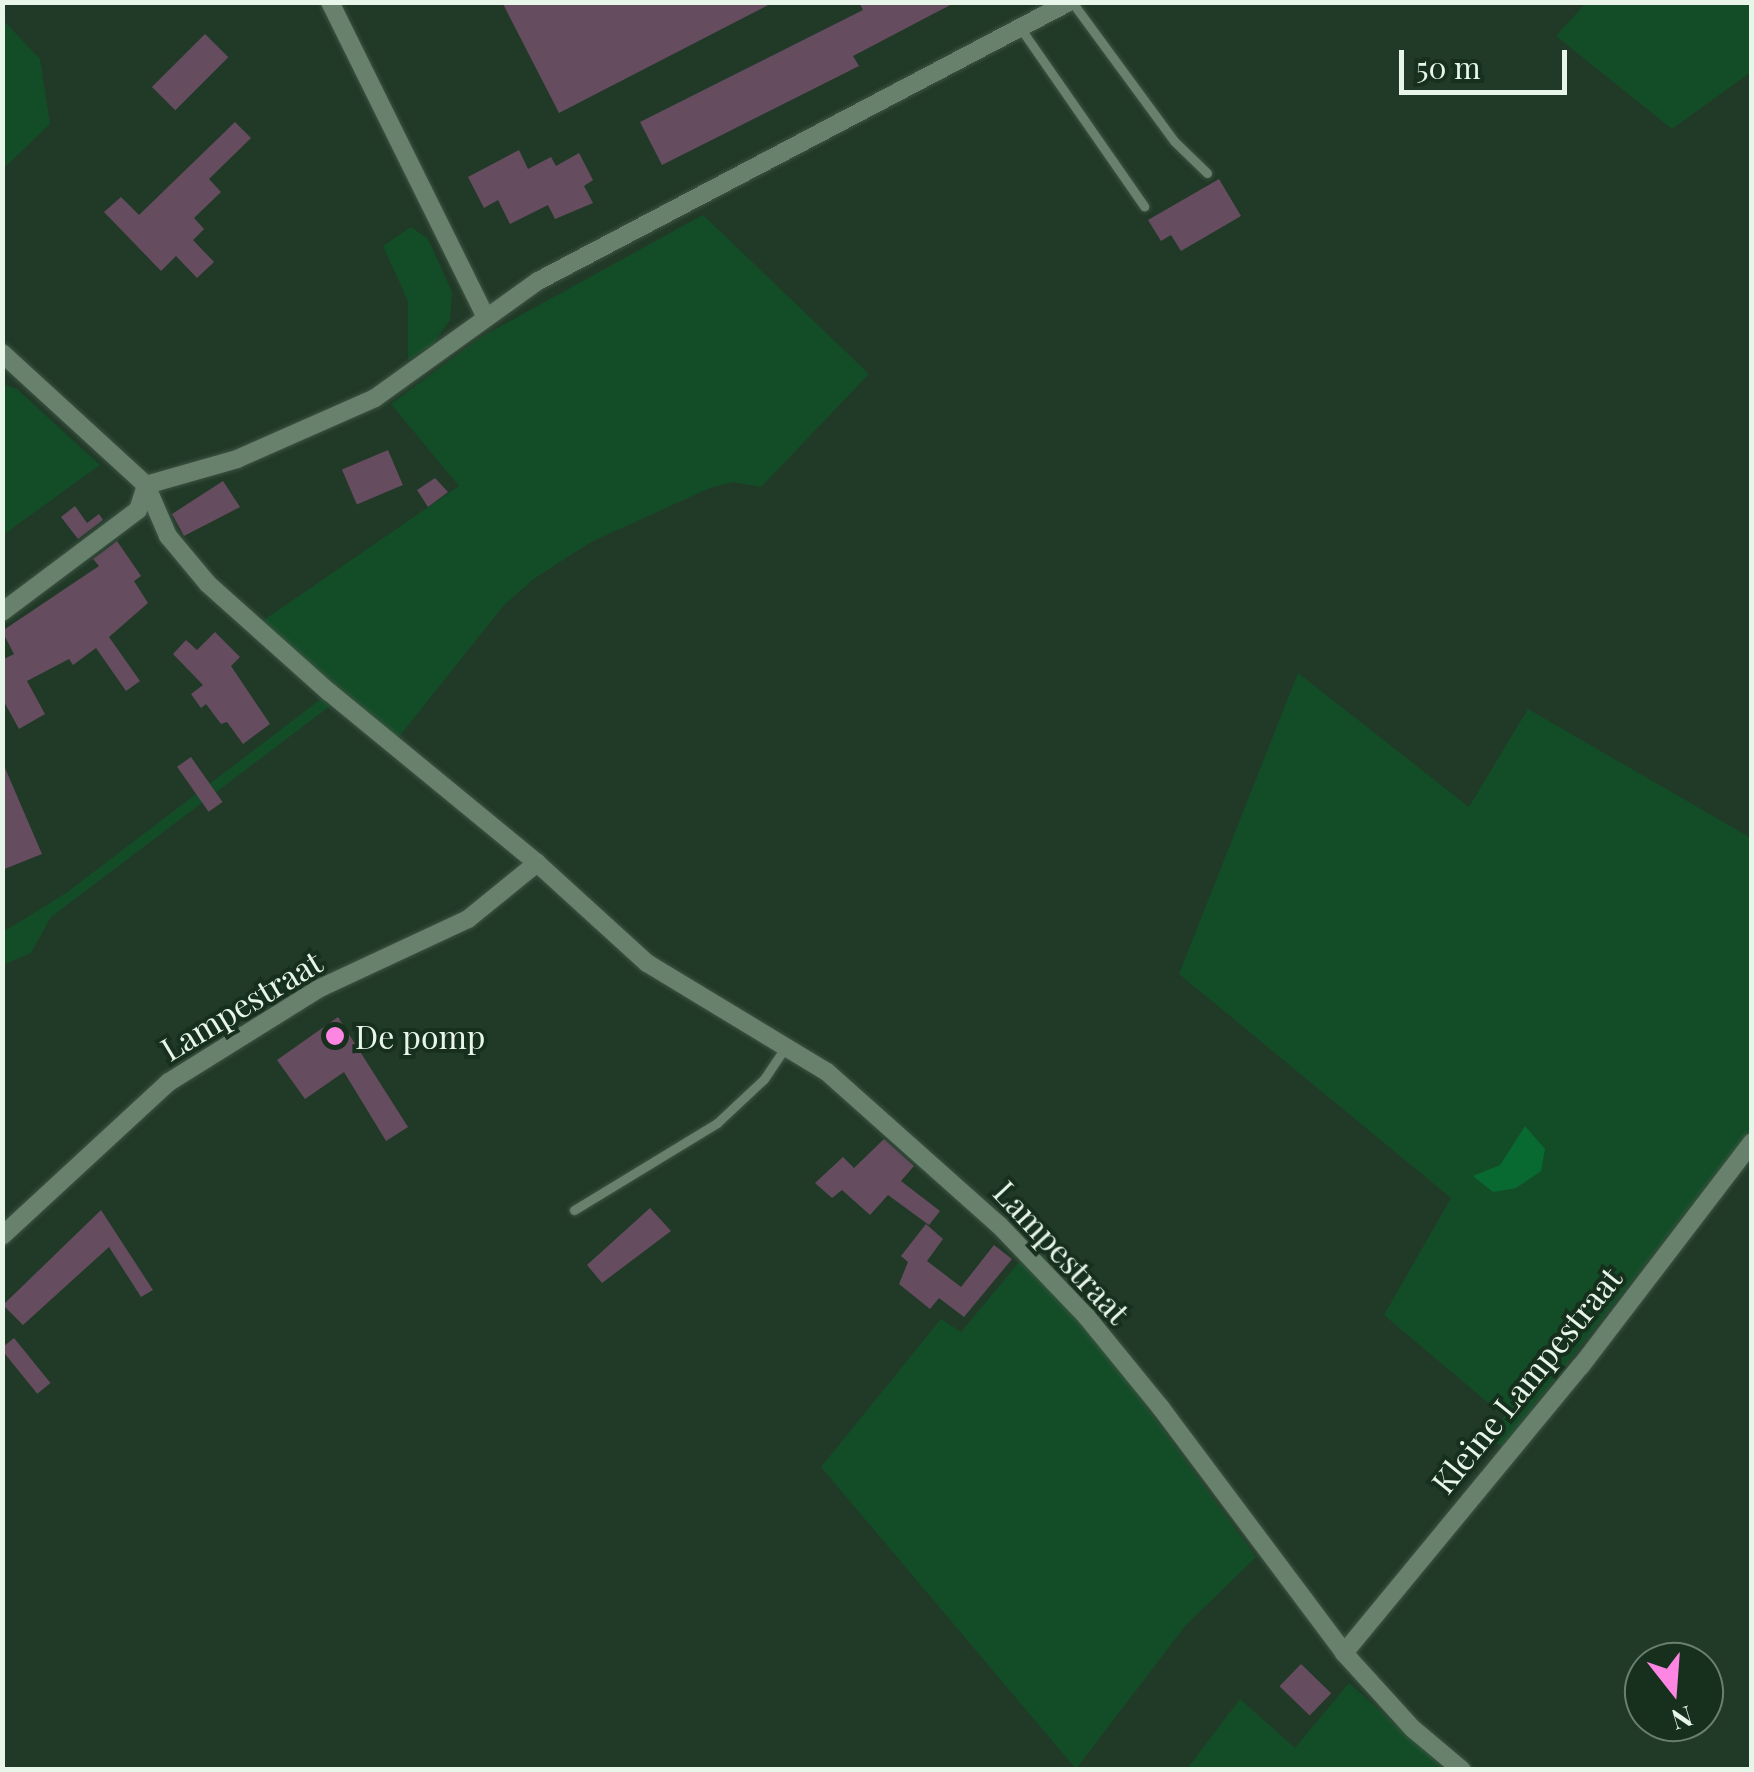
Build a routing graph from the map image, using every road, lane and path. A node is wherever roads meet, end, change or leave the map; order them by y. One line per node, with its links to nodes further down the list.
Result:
1 (330, 2): 6 (street)
2 (1071, 2): 3 (street); 4 (lane)
3 (1021, 29): 5 (lane); 6 (street)
4 (1207, 173)
5 (1144, 206)
6 (484, 314): 8 (street)
7 (5, 358): 8 (street)
8 (146, 484): 9 (street); 10 (street, Lampestraat)
9 (2, 612)
10 (536, 863): 11 (street, Lampestraat); 14 (street, Lampestraat)
11 (787, 1046): 13 (lane); 15 (street, Lampestraat)
12 (1752, 1142): 15 (street, Kleine Lampestraat)
13 (574, 1210)
14 (2, 1236)
15 (1344, 1653): 16 (street, Lampestraat)
16 (1462, 1770)

